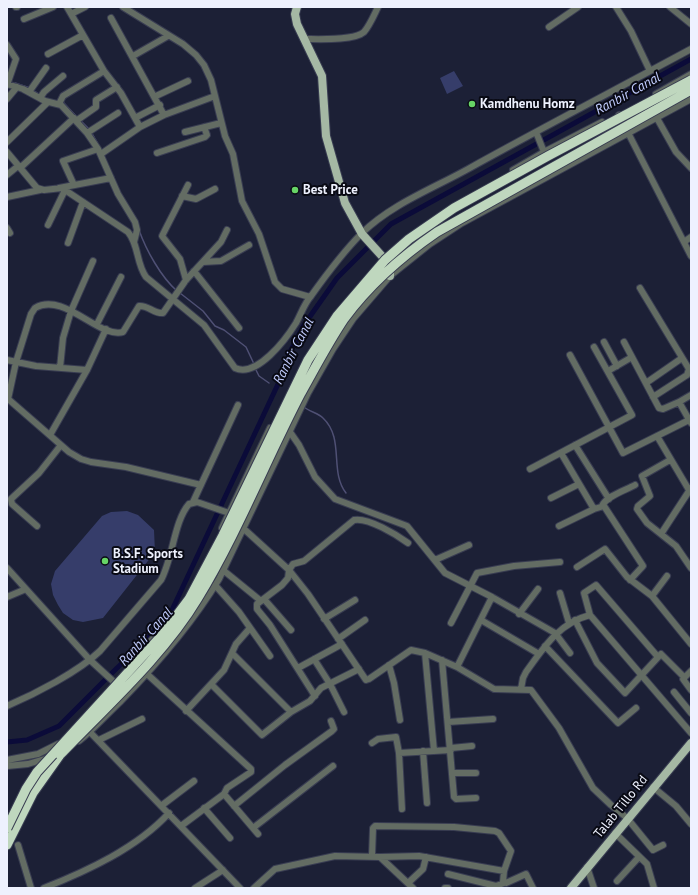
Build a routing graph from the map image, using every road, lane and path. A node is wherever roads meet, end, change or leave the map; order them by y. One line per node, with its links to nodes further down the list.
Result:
1 (53, 7): 12 (street)
2 (67, 7): 10 (street)
3 (85, 7): 10 (street)
4 (123, 7): 16 (street)
5 (297, 7): 17 (main road)
6 (378, 7): 17 (street)
7 (578, 7): 14 (street)
8 (616, 7): 24 (street)
9 (670, 7): 13 (street)
10 (71, 14): 15 (street)
11 (111, 18): 21 (street)
12 (24, 20)
13 (691, 24)
14 (549, 27)
15 (83, 34): 20 (street); 23 (street)
16 (168, 36): 21 (street); 36 (street)
17 (304, 39): 74 (main road)
18 (7, 46): 29 (street)
19 (691, 48): 24 (street)
20 (48, 54)
21 (133, 56): 35 (street)
22 (46, 68): 32 (street)
23 (104, 71): 31 (street); 40 (street)
24 (650, 71): 54 (street)
25 (691, 74): 43 (street)
26 (63, 76): 34 (street)
27 (188, 80): 35 (street)
28 (691, 80): 239 (highway, bridge)
29 (8, 83): 30 (street)
30 (17, 87): 32 (street); 37 (street)
31 (117, 87): 45 (street); 46 (street)
32 (31, 90): 34 (street)
33 (691, 90): 244 (highway, bridge)
34 (41, 96): 39 (street)
35 (156, 96): 41 (street)
36 (215, 96): 44 (street); 48 (street)
37 (7, 99)
38 (691, 99): 53 (street)
39 (48, 102): 40 (street); 55 (street)
40 (59, 102): 46 (street)
41 (160, 105): 44 (street); 45 (street)
42 (118, 113): 51 (street)
43 (619, 114): 53 (street); 56 (street)
44 (164, 115): 49 (street)
45 (135, 118): 49 (street)
46 (77, 119): 51 (street); 60 (street)
47 (658, 120): 61 (street)
48 (221, 122): 50 (street); 89 (street)
49 (140, 127): 58 (street)
50 (204, 127): 52 (street); 59 (street)
51 (89, 131): 58 (street)
52 (185, 132)
53 (628, 132): 77 (street); 85 (street)
54 (537, 135): 56 (street); 74 (street)
55 (7, 142)
56 (544, 150): 81 (street)
57 (7, 152): 60 (street)
58 (101, 152): 63 (street); 64 (street)
59 (157, 153)
60 (19, 167): 62 (street); 68 (street)
61 (691, 168)
62 (7, 175)
63 (111, 178): 64 (street); 76 (street)
64 (74, 185): 66 (street)
65 (188, 185): 69 (street)
66 (62, 189): 68 (street); 71 (street); 72 (street)
67 (215, 189): 69 (street)
68 (40, 190): 70 (street)
69 (182, 196): 87 (street)
70 (7, 197)
71 (83, 202): 76 (street); 78 (street)
72 (48, 225)
73 (227, 230): 83 (street)
74 (363, 236): 81 (main road); 89 (street)
75 (691, 237): 77 (street)
76 (134, 242): 90 (street)
77 (684, 242): 80 (street)
78 (68, 243)
79 (249, 244): 83 (street)
80 (691, 256)
81 (382, 258): 85 (main road); 132 (street)
82 (93, 261): 91 (street)
83 (203, 262): 84 (street)
84 (194, 272): 87 (street); 93 (street)
85 (390, 276): 115 (street)
86 (121, 277): 92 (street)
87 (186, 280): 90 (street)
88 (640, 288): 100 (street)
89 (310, 297): 90 (street)
90 (174, 298): 94 (street)
91 (71, 311): 92 (street); 102 (street); 104 (street)
92 (97, 324): 94 (street)
93 (239, 328)
94 (106, 329): 105 (street)
95 (604, 342): 103 (street)
96 (624, 342): 99 (street)
97 (594, 347): 106 (street)
98 (570, 355): 114 (street)
99 (632, 357): 103 (street); 107 (street)
100 (682, 358): 107 (street); 109 (street)
101 (7, 360): 102 (street)
102 (16, 362): 104 (street); 110 (street)
103 (616, 366): 106 (street)
104 (60, 368): 105 (street)
105 (87, 370): 116 (street)
106 (608, 371): 114 (street)
107 (646, 383): 109 (street)
108 (691, 395): 111 (street)
109 (653, 397): 111 (street)
110 (8, 398): 116 (street)
111 (679, 402): 113 (street)
112 (238, 405): 124 (street)
113 (690, 422): 117 (street)
114 (609, 426): 117 (street); 119 (street)
115 (290, 432): 135 (street); 139 (street)
116 (50, 435): 118 (street)
117 (657, 436): 121 (street)
118 (61, 445): 124 (street); 133 (street)
119 (575, 445): 120 (street); 128 (street)
120 (561, 453): 122 (street); 123 (street)
121 (670, 460): 126 (street); 136 (street)
122 (530, 469)
123 (579, 484): 127 (street); 131 (street)
124 (201, 485): 129 (street)
125 (635, 485): 128 (street)
126 (690, 489): 136 (street)
127 (551, 498)
128 (609, 499): 130 (street)
129 (193, 502): 132 (street); 179 (street)
130 (602, 506): 131 (street); 147 (street)
131 (594, 509): 134 (street)
132 (226, 514): 189 (street)
133 (37, 526)
134 (559, 526)
135 (243, 528): 144 (street); 145 (street)
136 (661, 534): 143 (street)
137 (408, 543): 145 (street)
138 (469, 545): 139 (street)
139 (435, 560): 149 (street)
140 (560, 562): 149 (street)
141 (577, 567): 147 (street)
142 (7, 568): 150 (street)
143 (691, 568)
144 (223, 570): 148 (street); 156 (street)
145 (289, 570): 156 (street); 160 (street)
146 (667, 576): 153 (street)
147 (630, 580): 153 (street)
148 (215, 585): 166 (street); 186 (street)
149 (470, 586): 155 (street); 164 (street)
150 (26, 589): 154 (street); 179 (street)
151 (538, 589): 158 (street)
152 (560, 593): 165 (street)
153 (652, 596): 170 (street)
154 (7, 597)
155 (492, 597): 158 (street); 162 (street)
156 (262, 600): 167 (street); 183 (street)
157 (355, 600): 160 (street)
158 (520, 614): 168 (street)
159 (590, 615): 163 (street); 177 (street); 187 (street)
160 (324, 619): 169 (street)
161 (365, 620): 169 (street)
162 (481, 620): 175 (street); 181 (street)
163 (575, 620): 165 (street); 187 (street)
164 (451, 624)
165 (569, 624): 168 (street)
166 (250, 628): 174 (street); 176 (street)
167 (291, 630)
168 (555, 633): 171 (street); 173 (street)
169 (340, 642): 178 (street); 184 (street)
170 (691, 644)
171 (545, 646): 175 (street); 197 (street)
172 (425, 653): 180 (street); 182 (street); 217 (street)
173 (570, 653)
174 (232, 654): 190 (street); 199 (street)
175 (539, 654): 192 (street)
176 (270, 656)
177 (658, 657): 187 (street); 188 (street)
178 (314, 659): 183 (street); 191 (street)
179 (90, 660): 189 (street); 196 (street)
180 (442, 660): 181 (street); 207 (street)
181 (458, 663): 192 (street)
182 (389, 665): 184 (street); 205 (street)
183 (298, 668): 195 (street)
184 (359, 669): 191 (street)
185 (691, 671): 188 (street)
186 (147, 674): 198 (street); 208 (street)
187 (642, 676): 209 (street)
188 (684, 677): 193 (street)
189 (113, 682): 204 (street)
190 (211, 684): 198 (street); 199 (street)
191 (330, 684): 195 (street); 200 (street)
192 (522, 684): 236 (street)
193 (691, 690)
194 (674, 692): 201 (street)
195 (315, 696): 199 (street)
196 (7, 706)
197 (636, 708)
198 (186, 711): 227 (street)
199 (291, 712)
200 (344, 712)
201 (691, 713)
202 (142, 719): 210 (street)
203 (493, 719): 207 (street)
204 (80, 720): 208 (street); 212 (street)
205 (400, 720)
206 (331, 721): 231 (street)
207 (448, 722): 215 (street)
208 (90, 732): 210 (street); 219 (street)
209 (691, 733)
210 (99, 740): 230 (street)
211 (691, 742): 226 (main road, Talab Tillo Rd)
212 (59, 743): 219 (street); 220 (street)
213 (372, 743): 218 (street)
214 (472, 746): 215 (street)
215 (451, 749): 217 (street); 223 (street)
216 (423, 751): 217 (street); 218 (street); 229 (street)
217 (434, 751)
218 (399, 753): 233 (street)
219 (46, 759): 221 (street); 235 (street)
220 (7, 760)
221 (7, 766)
222 (333, 766): 240 (street)
223 (453, 773): 224 (street); 228 (street)
224 (476, 773)
225 (194, 781): 230 (street)
226 (653, 787): 236 (main road, Talab Tillo Rd); 237 (street)
227 (224, 794): 231 (street); 232 (street)
228 (476, 798)
229 (427, 803)
230 (161, 806): 234 (street)
231 (234, 806): 240 (street)
232 (204, 808): 238 (street); 243 (street)
233 (402, 809)
234 (169, 813): 238 (street); 259 (street)
235 (7, 817)
236 (627, 818): 241 (main road, Talab Tillo Rd); 246 (street)
237 (691, 824)
238 (182, 826): 252 (street)
239 (7, 828)
240 (253, 828): 242 (street)
241 (615, 833): 250 (street); 251 (main road, Talab Tillo Rd)
242 (258, 834)
243 (230, 838)
244 (7, 845)
245 (18, 845): 258 (street)
246 (663, 845)
247 (372, 856): 248 (street); 253 (street); 262 (street)
248 (380, 856): 249 (street); 257 (street)
249 (426, 857): 253 (street); 257 (street)
250 (639, 857): 255 (street); 268 (street)
251 (587, 867): 266 (main road, Talab Tillo Rd); 267 (street)
252 (223, 870): 260 (street); 261 (street)
253 (504, 871): 256 (street)
254 (448, 874): 256 (street)
255 (617, 881)
256 (504, 883): 265 (street)
257 (410, 886)
258 (31, 888)
259 (44, 888)
260 (195, 888)
261 (240, 888)
262 (254, 888)
263 (445, 888): 264 (street)
264 (448, 888)
265 (533, 888)
266 (571, 888)
267 (594, 888)
268 (654, 888)

